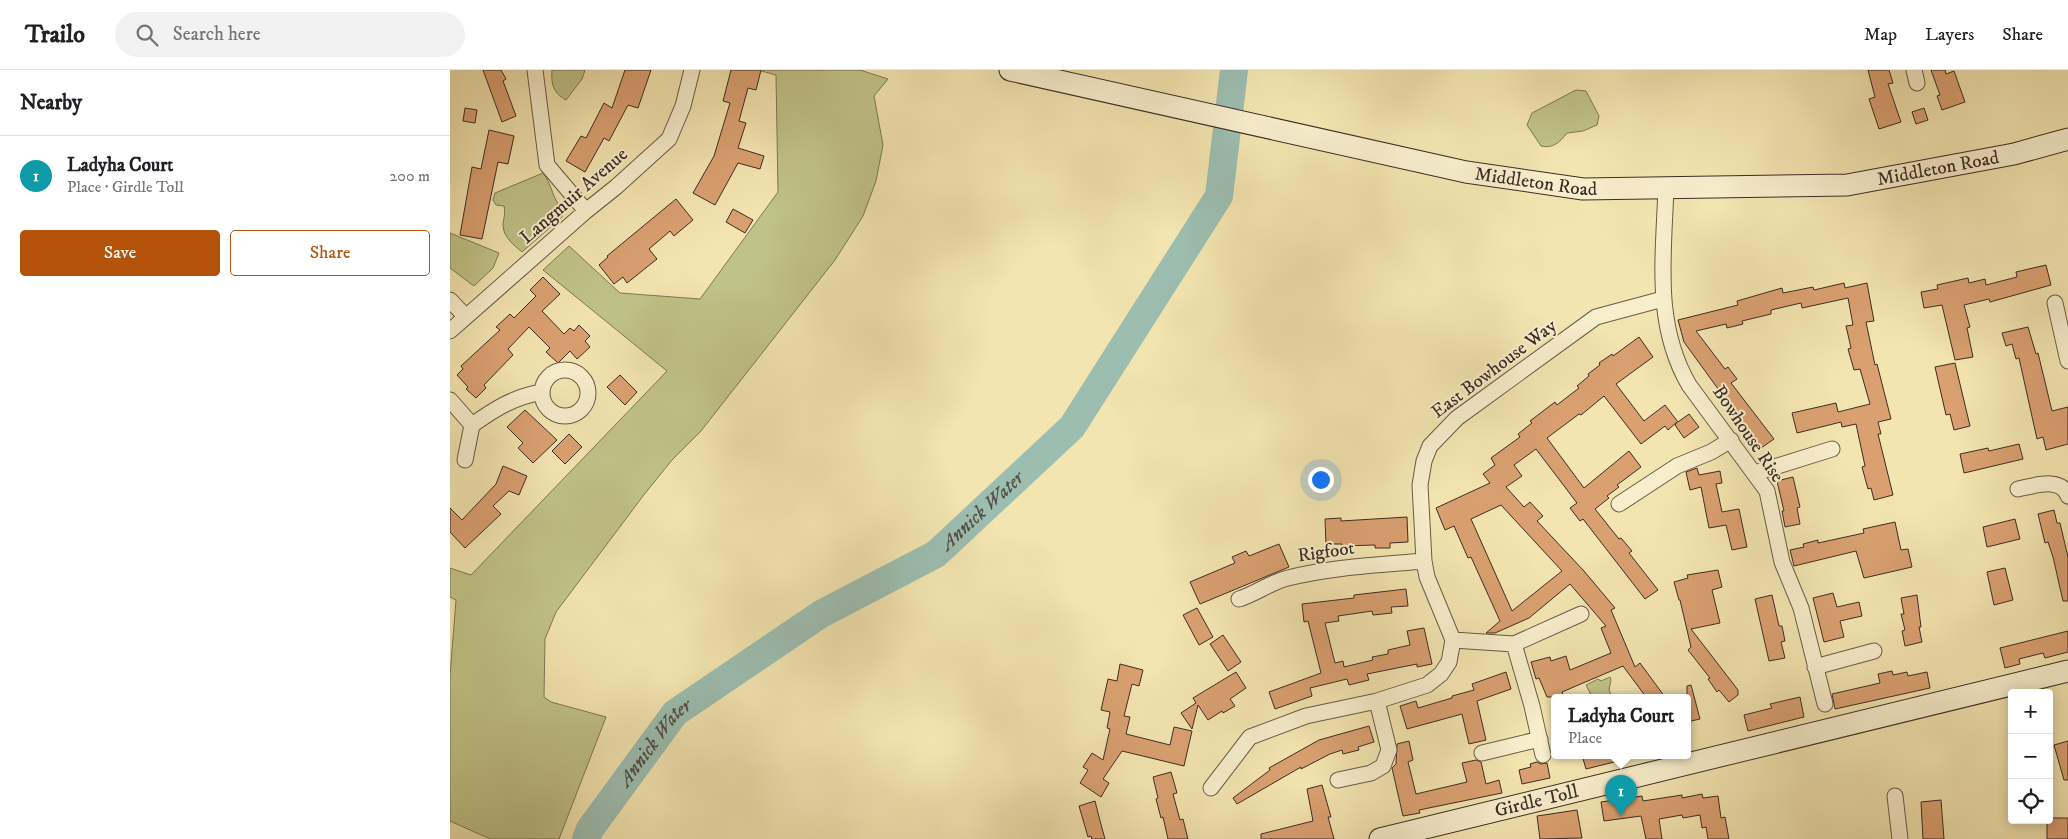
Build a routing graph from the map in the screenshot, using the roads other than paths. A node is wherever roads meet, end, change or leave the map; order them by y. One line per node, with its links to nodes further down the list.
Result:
1 (535, 70): 6 (street)
2 (692, 70): 6 (street, Langmuir Avenue)
3 (1010, 70): 5 (main road, Middleton Road)
4 (2068, 139): 5 (main road, Middleton Road)
5 (1666, 186): 7 (street, Bowhouse Rise)
6 (586, 211): 10 (street, Langmuir Avenue)
7 (1662, 299): 16 (street, Bowhouse Rise); 23 (street, East Bowhouse Way)
8 (450, 300): 10 (street)
9 (2055, 303): 12 (street)
10 (465, 316): 11 (street, Langmuir Avenue)
11 (450, 331)
12 (2068, 360)
13 (542, 392): 15 (street)
14 (450, 400): 15 (street)
15 (472, 425): 18 (street)
16 (1731, 440): 19 (street, Bowhouse Rise); 22 (street)
17 (1832, 449): 19 (street)
18 (465, 460)
19 (1755, 474): 29 (street, Bowhouse Rise)
20 (2018, 490): 21 (street)
21 (2068, 496)
22 (1619, 504)
23 (1424, 561): 24 (street, Rigfoot); 26 (street, East Bowhouse Way)
24 (1238, 599)
25 (1581, 614): 27 (street)
26 (1453, 640): 27 (street); 31 (street)
27 (1514, 644): 33 (street)
28 (1874, 651): 29 (street)
29 (1815, 667): 32 (street, Bowhouse Rise)
30 (2068, 671): 39 (main road, Girdle Toll)
31 (1377, 701): 36 (street); 37 (street)
32 (1825, 704)
33 (1540, 739): 34 (street); 35 (street)
34 (1482, 753)
35 (1543, 754)
36 (1338, 780)
37 (1211, 788)
38 (1895, 796): 40 (street)
39 (1380, 839)
40 (1900, 839)

